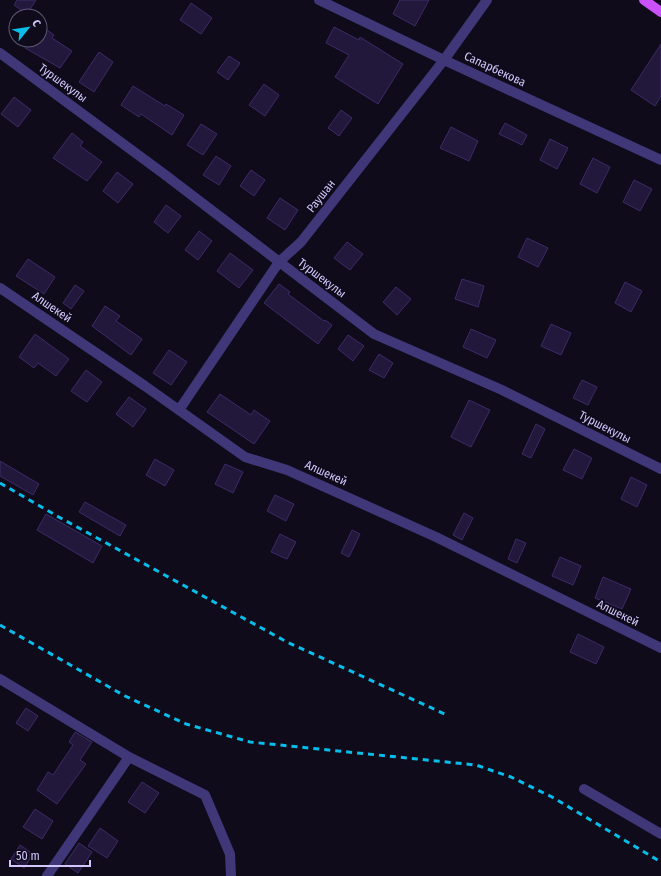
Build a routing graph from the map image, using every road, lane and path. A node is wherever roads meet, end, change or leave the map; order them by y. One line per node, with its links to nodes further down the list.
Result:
1 (319, 0): 6 (street, Сапарбекова)
2 (487, 0): 6 (street, Раушан)
3 (644, 0): 4 (main road)
4 (661, 12)
5 (0, 53): 8 (street, Туршекулы)
6 (444, 60): 7 (street, Сапарбекова); 8 (street, Раушан)
7 (661, 160)
8 (279, 262): 10 (street, Раушан); 11 (street, Туршекулы)
9 (0, 288): 10 (street, Алшекей)
10 (179, 410): 12 (street, Алшекей)
11 (661, 470)
12 (661, 648)
13 (0, 679): 14 (street)
14 (129, 757): 17 (street); 18 (street)
15 (584, 789): 16 (street)
16 (661, 834)
17 (47, 876)
18 (231, 876)

